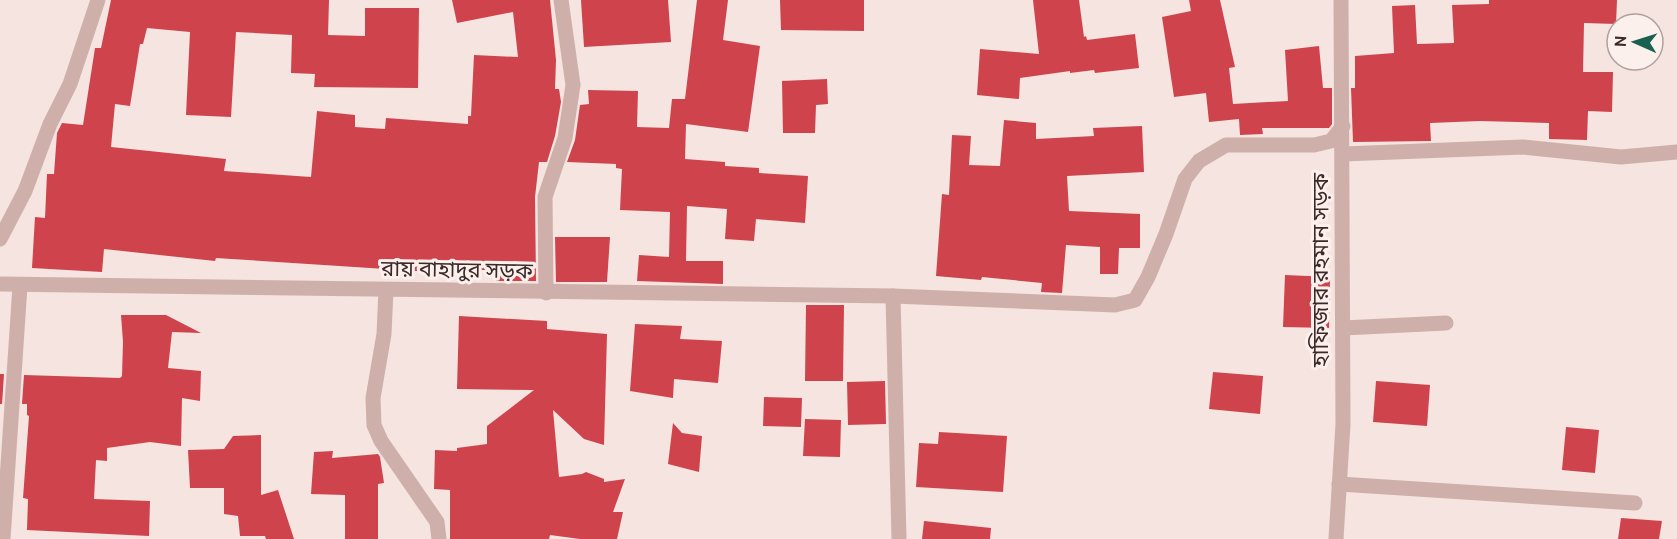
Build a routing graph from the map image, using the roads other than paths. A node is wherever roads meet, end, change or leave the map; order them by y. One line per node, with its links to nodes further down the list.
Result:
1 (98, 0): 7 (street)
2 (561, 0): 11 (street)
3 (1341, 0): 4 (street, হাফিজার রহমান সড়ক)
4 (1343, 126): 6 (street, হাফিজার রহমান সড়ক); 12 (street, রায় বাহাদুর সড়ক)
5 (1677, 152): 6 (street)
6 (1343, 154): 14 (street, হাফিজার রহমান সড়ক)
7 (0, 239)
8 (0, 284): 9 (street, রায় বাহাদুর সড়ক)
9 (20, 286): 10 (street, রায় বাহাদুর সড়ক); 17 (street)
10 (386, 290): 11 (street, রায় বাহাদুর সড়ক); 18 (street)
11 (546, 293): 12 (street, রায় বাহাদুর সড়ক)
12 (893, 296): 19 (street)
13 (1446, 323): 14 (street)
14 (1343, 328): 15 (street, হাফিজার রহমান সড়ক)
15 (1339, 484): 16 (street); 20 (street, হাফিজার রহমান সড়ক)
16 (1635, 503)
17 (3, 539)
18 (439, 539)
19 (899, 539)
20 (1336, 539)

